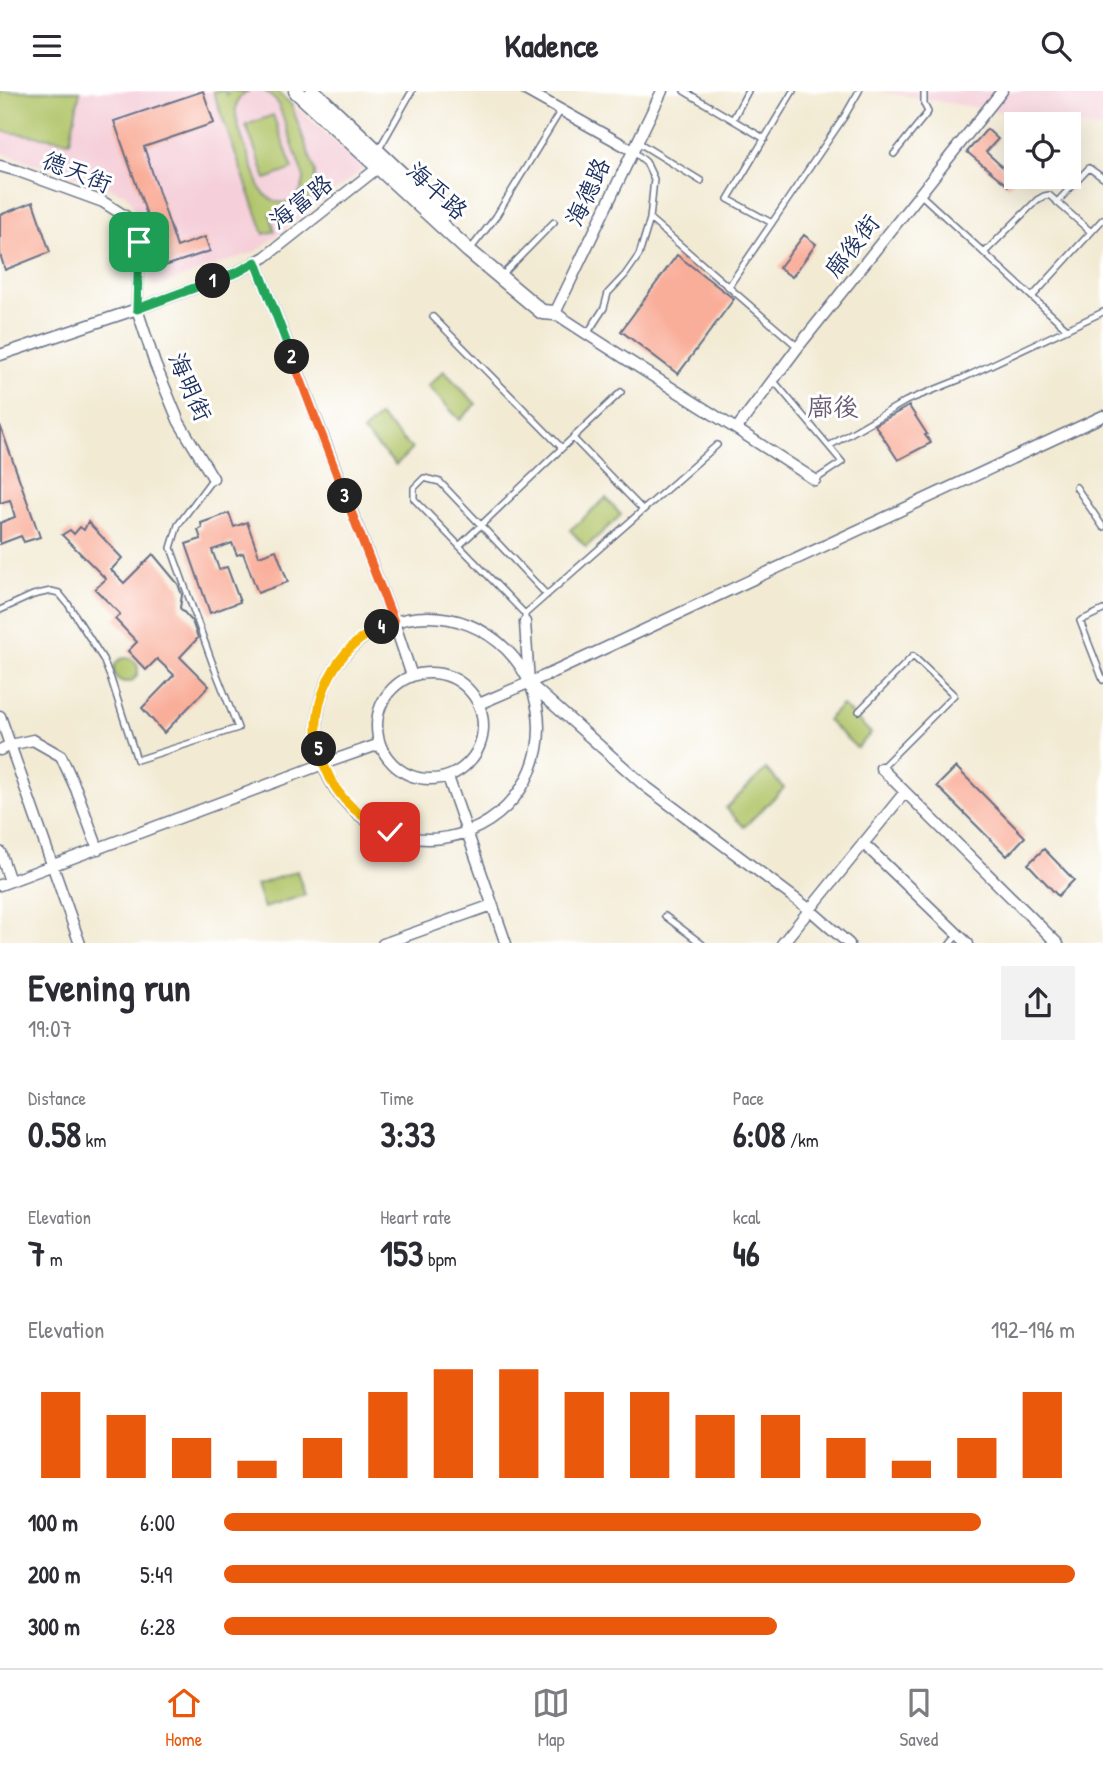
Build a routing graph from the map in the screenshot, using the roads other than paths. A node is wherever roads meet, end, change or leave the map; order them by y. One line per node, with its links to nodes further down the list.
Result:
1 (412, 91): 16 (lane)
2 (528, 91): 11 (street)
3 (662, 91): 14 (street, 海德路)
4 (684, 91): 12 (lane)
5 (748, 91): 12 (lane)
6 (793, 91): 13 (lane)
7 (859, 91): 25 (lane)
8 (924, 91): 15 (lane)
9 (1002, 91): 20 (street, 廍後街)
10 (302, 92): 16 (street, 海平路)
11 (561, 110): 14 (street); 27 (lane)
12 (733, 119): 13 (lane)
13 (765, 138): 25 (lane)
14 (634, 146): 19 (lane); 22 (lane); 35 (street, 海德路)
15 (894, 153)
16 (378, 160): 27 (street, 海平路); 29 (street, 海富路)
17 (0, 166): 33 (street, 德天街)
18 (1103, 179): 21 (lane)
19 (701, 181)
20 (920, 194): 28 (lane); 39 (street, 廍後街)
21 (1057, 202): 26 (lane); 28 (lane)
22 (650, 219): 31 (lane); 38 (lane)
23 (1103, 219): 26 (lane)
24 (554, 222): 30 (lane)
25 (772, 223): 31 (lane)
26 (1091, 232): 32 (lane)
27 (472, 247): 30 (street, 海平路)
28 (984, 253): 32 (lane)
29 (256, 262): 33 (street, 海富路); 60 (street)
30 (504, 274): 35 (street, 海平路)
31 (729, 286): 39 (lane)
32 (1032, 297): 37 (lane)
33 (137, 309): 40 (street, 海富路); 49 (street, 海明街)
34 (1101, 312): 37 (lane)
35 (555, 313): 38 (street, 海平路)
36 (433, 317): 48 (lane)
37 (1067, 329): 47 (lane)
38 (587, 334): 44 (street, 海平路)
39 (799, 347): 41 (street, 廍後街)
40 (0, 355)
41 (774, 381): 44 (street, 廍後街); 47 (lane)
42 (621, 392): 45 (lane)
43 (1103, 416): 63 (street)
44 (737, 428): 50 (street, 海平路)
45 (573, 438): 48 (lane); 52 (lane)
46 (717, 445): 52 (lane)
47 (829, 446): 50 (lane)
48 (562, 448): 53 (lane)
49 (213, 478): 57 (lane)
50 (815, 480)
51 (1076, 487): 54 (lane)
52 (643, 510): 56 (lane)
53 (480, 526): 55 (lane); 55 (lane); 56 (lane)
54 (1103, 527)
55 (459, 546): 59 (lane)
56 (547, 595): 59 (lane)
57 (0, 610)
58 (1103, 610): 62 (lane)
59 (525, 618): 63 (street)
60 (394, 622): 61 (street); 63 (street); 69 (street)
61 (412, 676): 64 (street); 67 (street)
62 (1103, 680)
63 (529, 683): 64 (street); 73 (street); 80 (street)
64 (479, 705): 71 (street)
65 (859, 712): 70 (lane)
66 (0, 716): 68 (street)
67 (380, 744): 69 (street); 71 (street)
68 (5, 748): 75 (street); 77 (street)
69 (323, 764): 73 (street); 75 (street)
70 (881, 768): 72 (street)
71 (448, 776): 73 (street)
72 (905, 792): 74 (street); 91 (street)
73 (467, 832): 79 (street)
74 (863, 843): 80 (street); 83 (street)
75 (98, 849): 77 (street)
76 (0, 852): 78 (street)
77 (52, 866): 78 (street); 84 (street)
78 (5, 883)
79 (492, 905): 82 (street); 86 (street)
80 (809, 909): 88 (street); 89 (street)
81 (665, 916): 87 (lane)
82 (406, 939): 85 (street)
83 (954, 939): 90 (street)
84 (80, 943)
85 (383, 943)
86 (506, 943)
87 (702, 943)
88 (782, 943)
89 (849, 943)
90 (968, 943)
91 (1058, 943)

